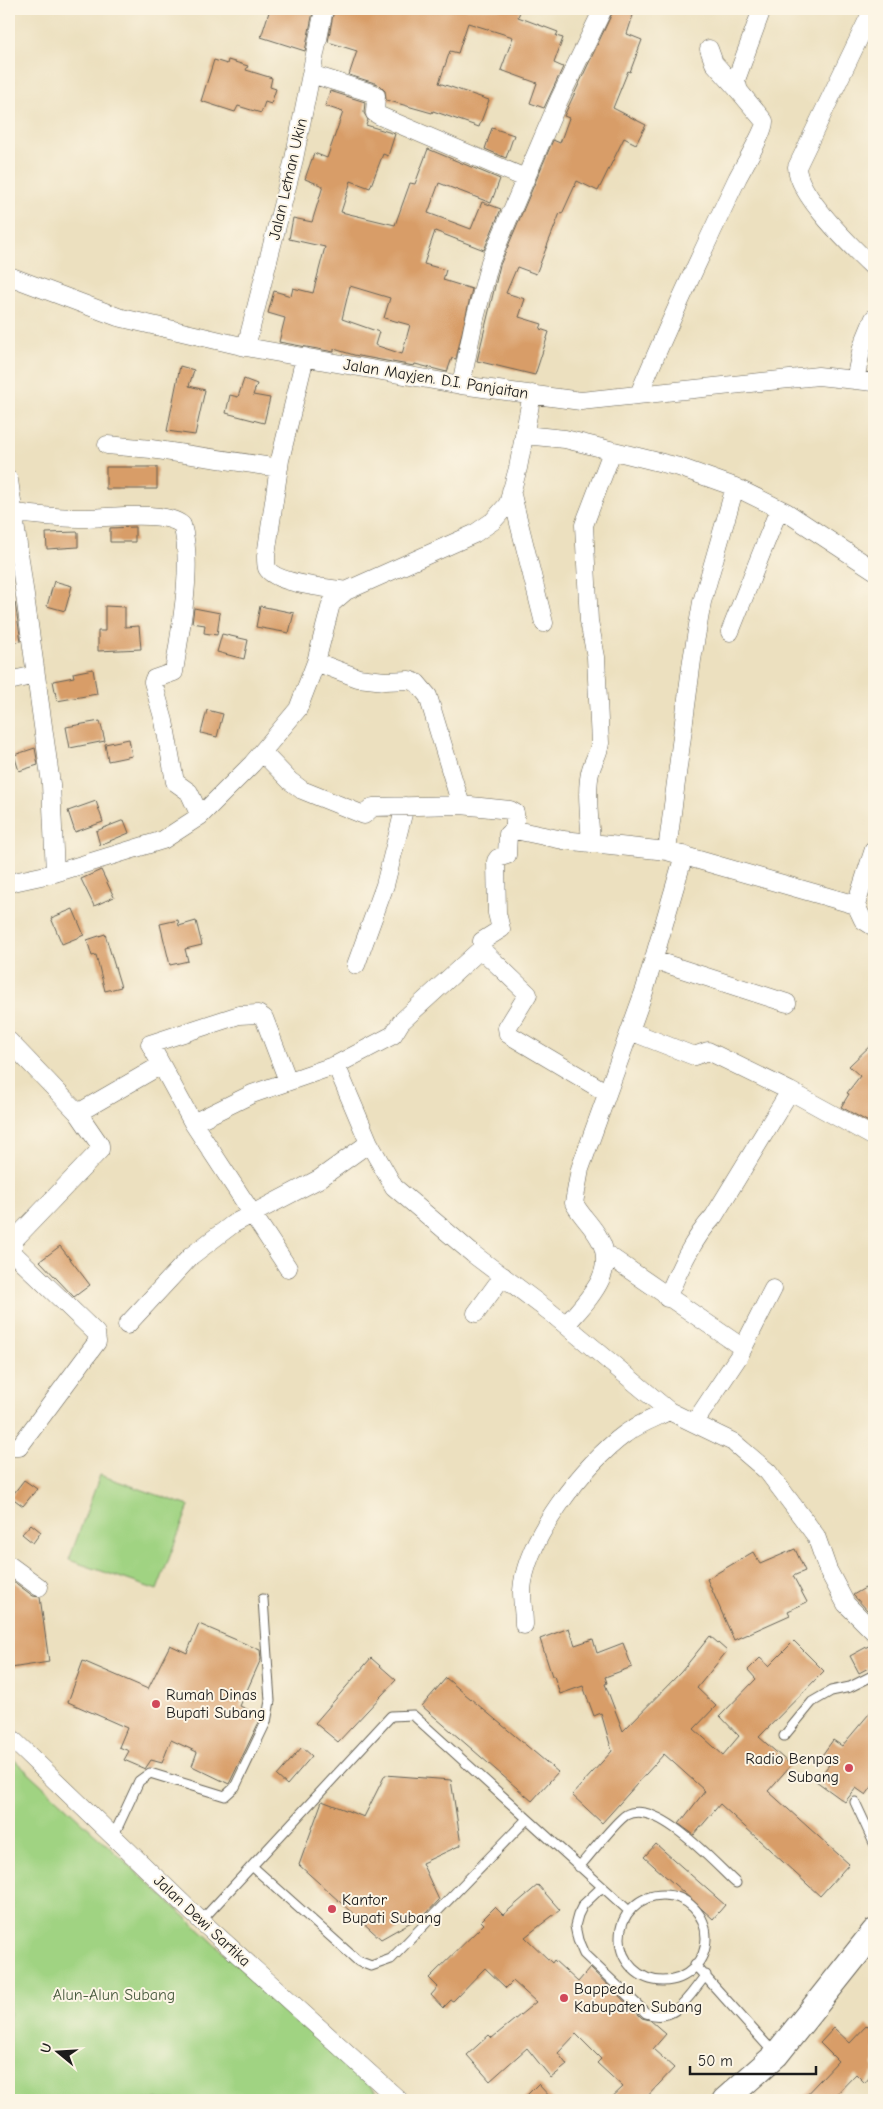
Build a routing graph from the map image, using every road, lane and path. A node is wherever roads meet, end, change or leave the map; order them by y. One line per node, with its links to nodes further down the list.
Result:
1 (324, 9): 6 (street, Jalan Letnan Ukin)
2 (603, 9): 8 (street)
3 (762, 9): 7 (street)
4 (874, 9): 9 (street)
5 (709, 49): 7 (street)
6 (311, 74): 8 (street); 12 (street, Jalan Letnan Ukin)
7 (739, 91): 18 (street)
8 (525, 178): 16 (street)
9 (874, 268)
10 (9, 276): 12 (street, Jalan Mayjen. D.I. Panjaitan)
11 (874, 318): 14 (street)
12 (246, 347): 13 (street, Jalan Mayjen. D.I. Panjaitan)
13 (304, 363): 16 (street, Jalan Mayjen. D.I. Panjaitan); 22 (street)
14 (855, 380): 15 (street, Jalan Mayjen. D.I. Panjaitan); 18 (street, Jalan Mayjen. D.I. Panjaitan)
15 (874, 382)
16 (461, 385): 17 (street, Jalan Mayjen. D.I. Panjaitan)
17 (532, 394): 18 (street, Jalan Mayjen. D.I. Panjaitan); 19 (street)
18 (639, 394)
19 (524, 435): 21 (street); 25 (street)
20 (107, 446): 22 (street)
21 (612, 452): 24 (street); 41 (street)
22 (279, 468): 30 (street)
23 (9, 480): 27 (street)
24 (735, 487): 26 (street); 43 (street)
25 (511, 491): 30 (street); 31 (street)
26 (780, 509): 29 (street); 32 (street)
27 (13, 514): 28 (street); 39 (street)
28 (14, 563): 34 (street)
29 (874, 570)
30 (346, 591): 33 (street)
31 (544, 622)
32 (730, 632)
33 (316, 662): 36 (street); 37 (street)
34 (35, 675): 35 (street); 44 (street)
35 (9, 682)
36 (262, 752): 38 (street); 39 (street)
37 (462, 805): 38 (street); 40 (street)
38 (405, 806): 50 (street)
39 (200, 816): 44 (street)
40 (515, 830): 41 (street); 48 (street)
41 (591, 843): 43 (street)
42 (874, 849): 46 (street)
43 (676, 853): 46 (street); 49 (street)
44 (55, 873): 45 (street)
45 (9, 882)
46 (856, 905): 47 (street)
47 (874, 927)
48 (481, 949): 55 (street); 58 (street)
49 (654, 960): 51 (street); 52 (street)
50 (356, 965)
51 (788, 1003)
52 (630, 1031): 57 (street); 58 (street)
53 (9, 1041): 59 (street)
54 (161, 1065): 56 (street); 59 (street); 60 (street)
55 (336, 1065): 56 (street); 62 (street)
56 (288, 1081): 60 (street)
57 (790, 1091): 61 (street); 68 (street)
58 (607, 1093): 64 (street)
59 (78, 1113): 75 (street)
60 (193, 1123): 63 (street)
61 (874, 1137)
62 (370, 1144): 63 (street); 66 (street)
63 (251, 1214): 65 (street); 70 (street)
64 (605, 1253): 68 (street); 71 (street)
65 (288, 1268)
66 (503, 1276): 69 (street); 71 (street)
67 (773, 1289): 72 (street)
68 (667, 1298): 72 (street)
69 (476, 1314)
70 (127, 1325)
71 (566, 1326): 73 (street)
72 (743, 1348): 74 (street)
73 (669, 1410): 74 (street); 79 (street)
74 (695, 1422): 80 (street)
75 (9, 1447)
76 (9, 1564): 77 (street)
77 (39, 1587)
78 (263, 1599): 86 (lane)
79 (524, 1625)
80 (874, 1632)
81 (874, 1675): 83 (lane)
82 (9, 1736): 86 (street, Jalan Dewi Sartika)
83 (784, 1736)
84 (856, 1802): 87 (lane)
85 (527, 1819): 88 (lane); 88 (lane); 89 (lane)
86 (113, 1837): 93 (street, Jalan Dewi Sartika)
87 (874, 1843)
88 (252, 1866): 93 (lane)
89 (580, 1866): 90 (lane); 91 (lane)
90 (736, 1883)
91 (602, 1887): 92 (lane); 96 (lane)
92 (629, 1911): 95 (lane); 95 (lane)
93 (201, 1921): 98 (street, Jalan Dewi Sartika)
94 (874, 1932): 97 (main road)
95 (695, 1965): 96 (lane)
96 (706, 1975): 97 (lane)
97 (776, 2055): 99 (main road)
98 (399, 2100)
99 (725, 2100)

